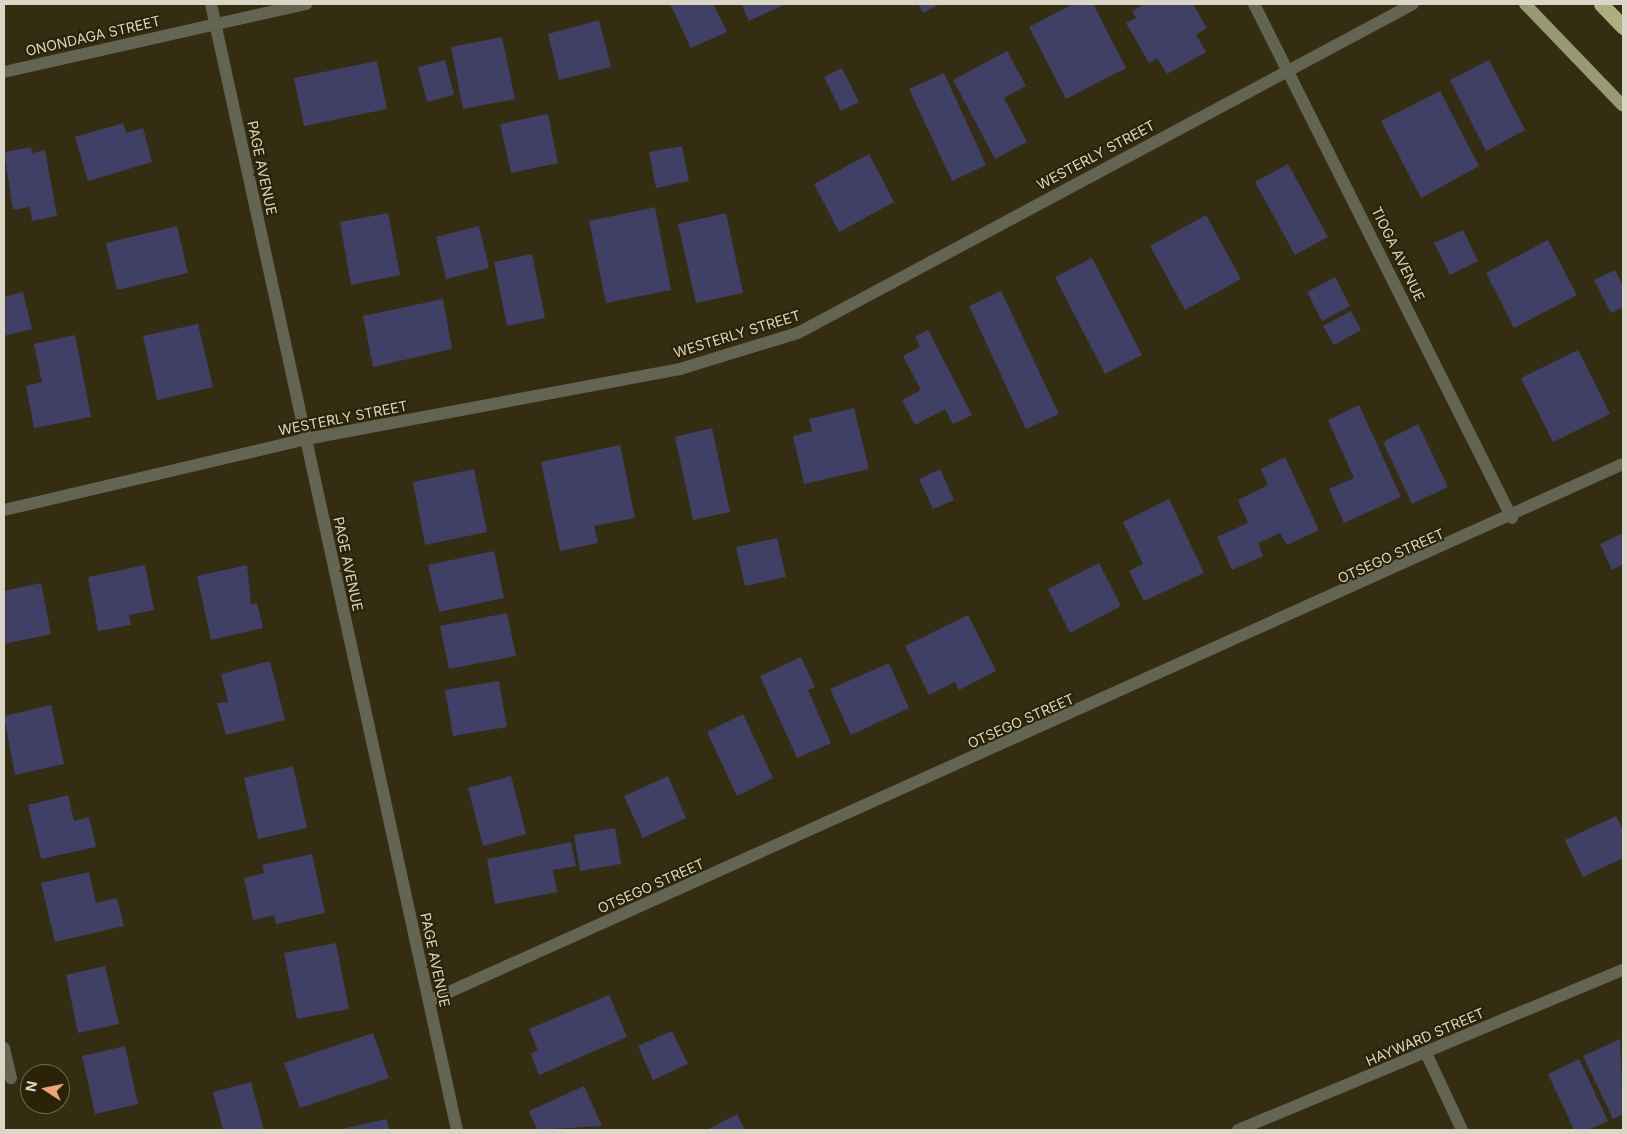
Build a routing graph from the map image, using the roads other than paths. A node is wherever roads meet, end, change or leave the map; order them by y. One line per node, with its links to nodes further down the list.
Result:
1 (211, 4): 7 (street, PAGE AVENUE)
2 (306, 4): 7 (street, ONONDAGA STREET)
3 (1254, 4): 9 (street, TIOGA AVENUE)
4 (1413, 4): 9 (street, WESTERLY STREET)
5 (1525, 4): 11 (main road)
6 (1601, 4): 8 (highway)
7 (215, 22): 10 (street, ONONDAGA STREET); 12 (street, PAGE AVENUE)
8 (1623, 27)
9 (1289, 68): 12 (street, WESTERLY STREET); 15 (street, TIOGA AVENUE)
10 (4, 72)
11 (1623, 106)
12 (306, 439): 14 (street, WESTERLY STREET); 17 (street, PAGE AVENUE)
13 (1623, 464): 15 (street, OTSEGO STREET)
14 (4, 510)
15 (1512, 518): 17 (street, OTSEGO STREET)
16 (1623, 970): 19 (street, HAYWARD STREET)
17 (429, 1001): 21 (street, PAGE AVENUE)
18 (4, 1048): 20 (street)
19 (1426, 1053): 22 (street, HAYWARD STREET); 23 (street)
20 (11, 1078)
21 (457, 1130)
22 (1238, 1130)
23 (1462, 1130)

